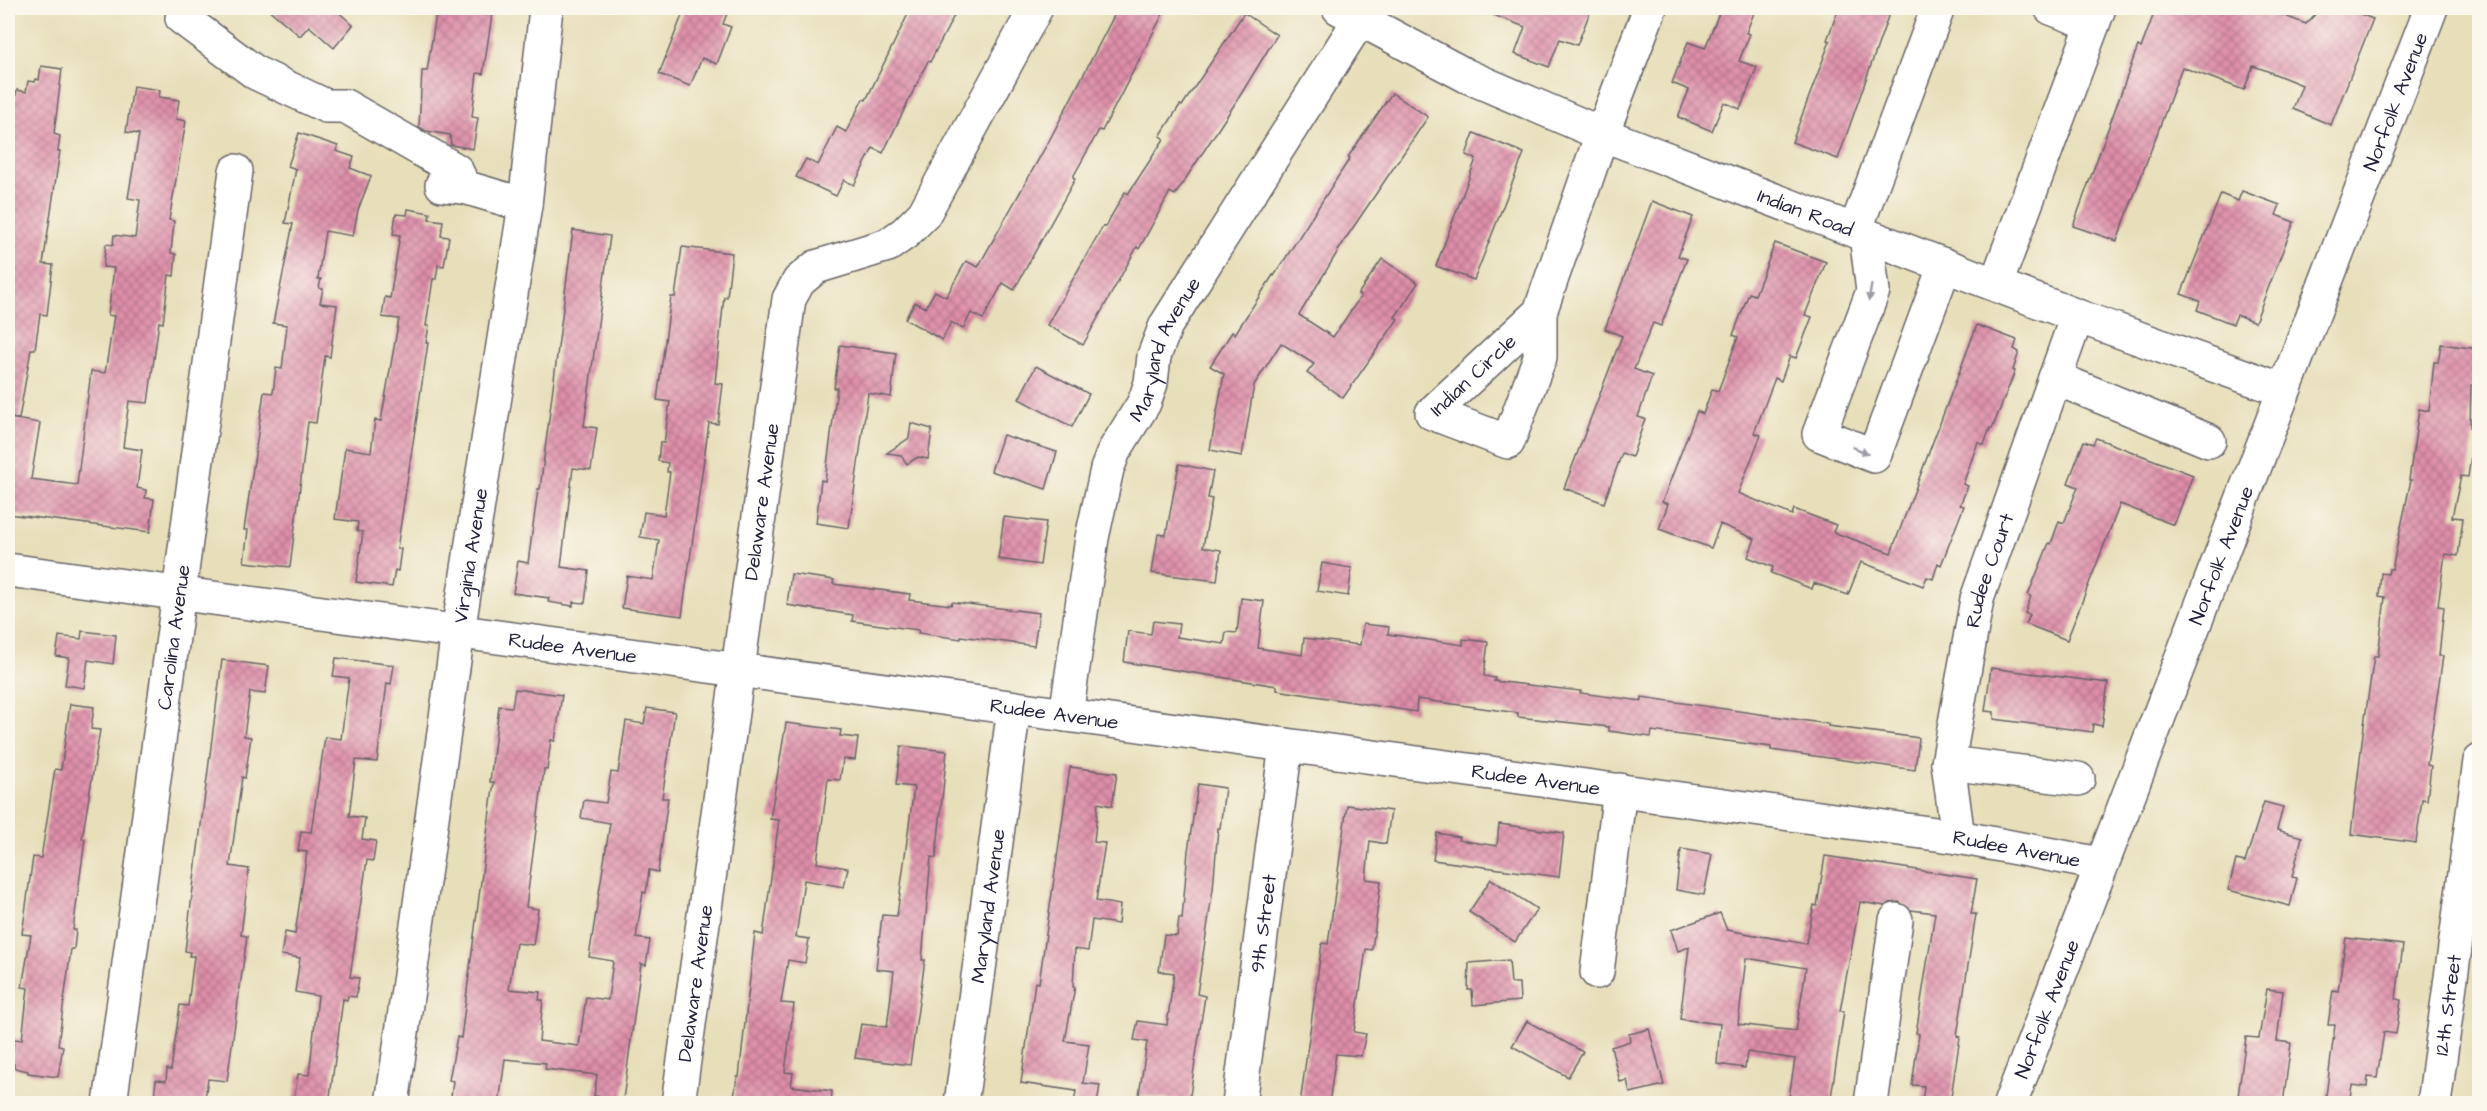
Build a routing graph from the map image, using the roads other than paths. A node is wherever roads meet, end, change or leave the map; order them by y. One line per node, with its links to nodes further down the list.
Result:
1 (546, 8): 12 (street, Virginia Avenue)
2 (1036, 8): 24 (street, Delaware Avenue)
3 (1650, 8): 10 (street)
4 (1938, 8): 13 (street)
5 (2051, 8): 8 (street)
6 (2425, 10): 19 (street, Norfolk Avenue)
7 (1354, 11): 10 (street, Indian Road); 26 (street, Maryland Avenue)
8 (2096, 16): 15 (street)
9 (182, 18): 12 (street)
10 (1602, 134): 13 (street, Indian Road); 16 (street)
11 (236, 171): 22 (street, Carolina Avenue)
12 (525, 205): 23 (street, Virginia Avenue)
13 (1860, 233): 14 (street, Indian Road); 14 (street, one-way to 14)
14 (1945, 265): 15 (street, Indian Road)
15 (1996, 284): 17 (street, Indian Road)
16 (1540, 312)
17 (2077, 316): 18 (street, Rudee Court); 19 (street, Indian Road)
18 (2055, 378): 20 (street); 29 (street, Rudee Court)
19 (2283, 390): 33 (street, Norfolk Avenue)
20 (2209, 441)
21 (8, 570): 22 (street, Rudee Avenue)
22 (178, 593): 23 (street, Rudee Avenue); 36 (street, Carolina Avenue)
23 (458, 632): 24 (street, Rudee Avenue); 37 (street, Virginia Avenue)
24 (737, 670): 25 (street, Rudee Avenue); 38 (street, Delaware Avenue)
25 (1014, 708): 26 (street, Rudee Avenue); 39 (street, Maryland Avenue)
26 (1066, 715): 27 (street, Rudee Avenue)
27 (1286, 745): 31 (street, Rudee Avenue); 40 (street, 9th Street)
28 (2480, 761): 43 (street, 12th Street)
29 (1948, 763): 30 (street); 32 (street, Rudee Court)
30 (2078, 779)
31 (1620, 790): 32 (street, Rudee Avenue); 35 (street)
32 (1958, 837): 33 (street, Rudee Avenue)
33 (2100, 864): 42 (street, Norfolk Avenue)
34 (1896, 920): 41 (street)
35 (1597, 972)
36 (110, 1104)
37 (392, 1104)
38 (678, 1104)
39 (961, 1104)
40 (1239, 1104)
41 (1871, 1104)
42 (2010, 1104)
43 (2434, 1104)

